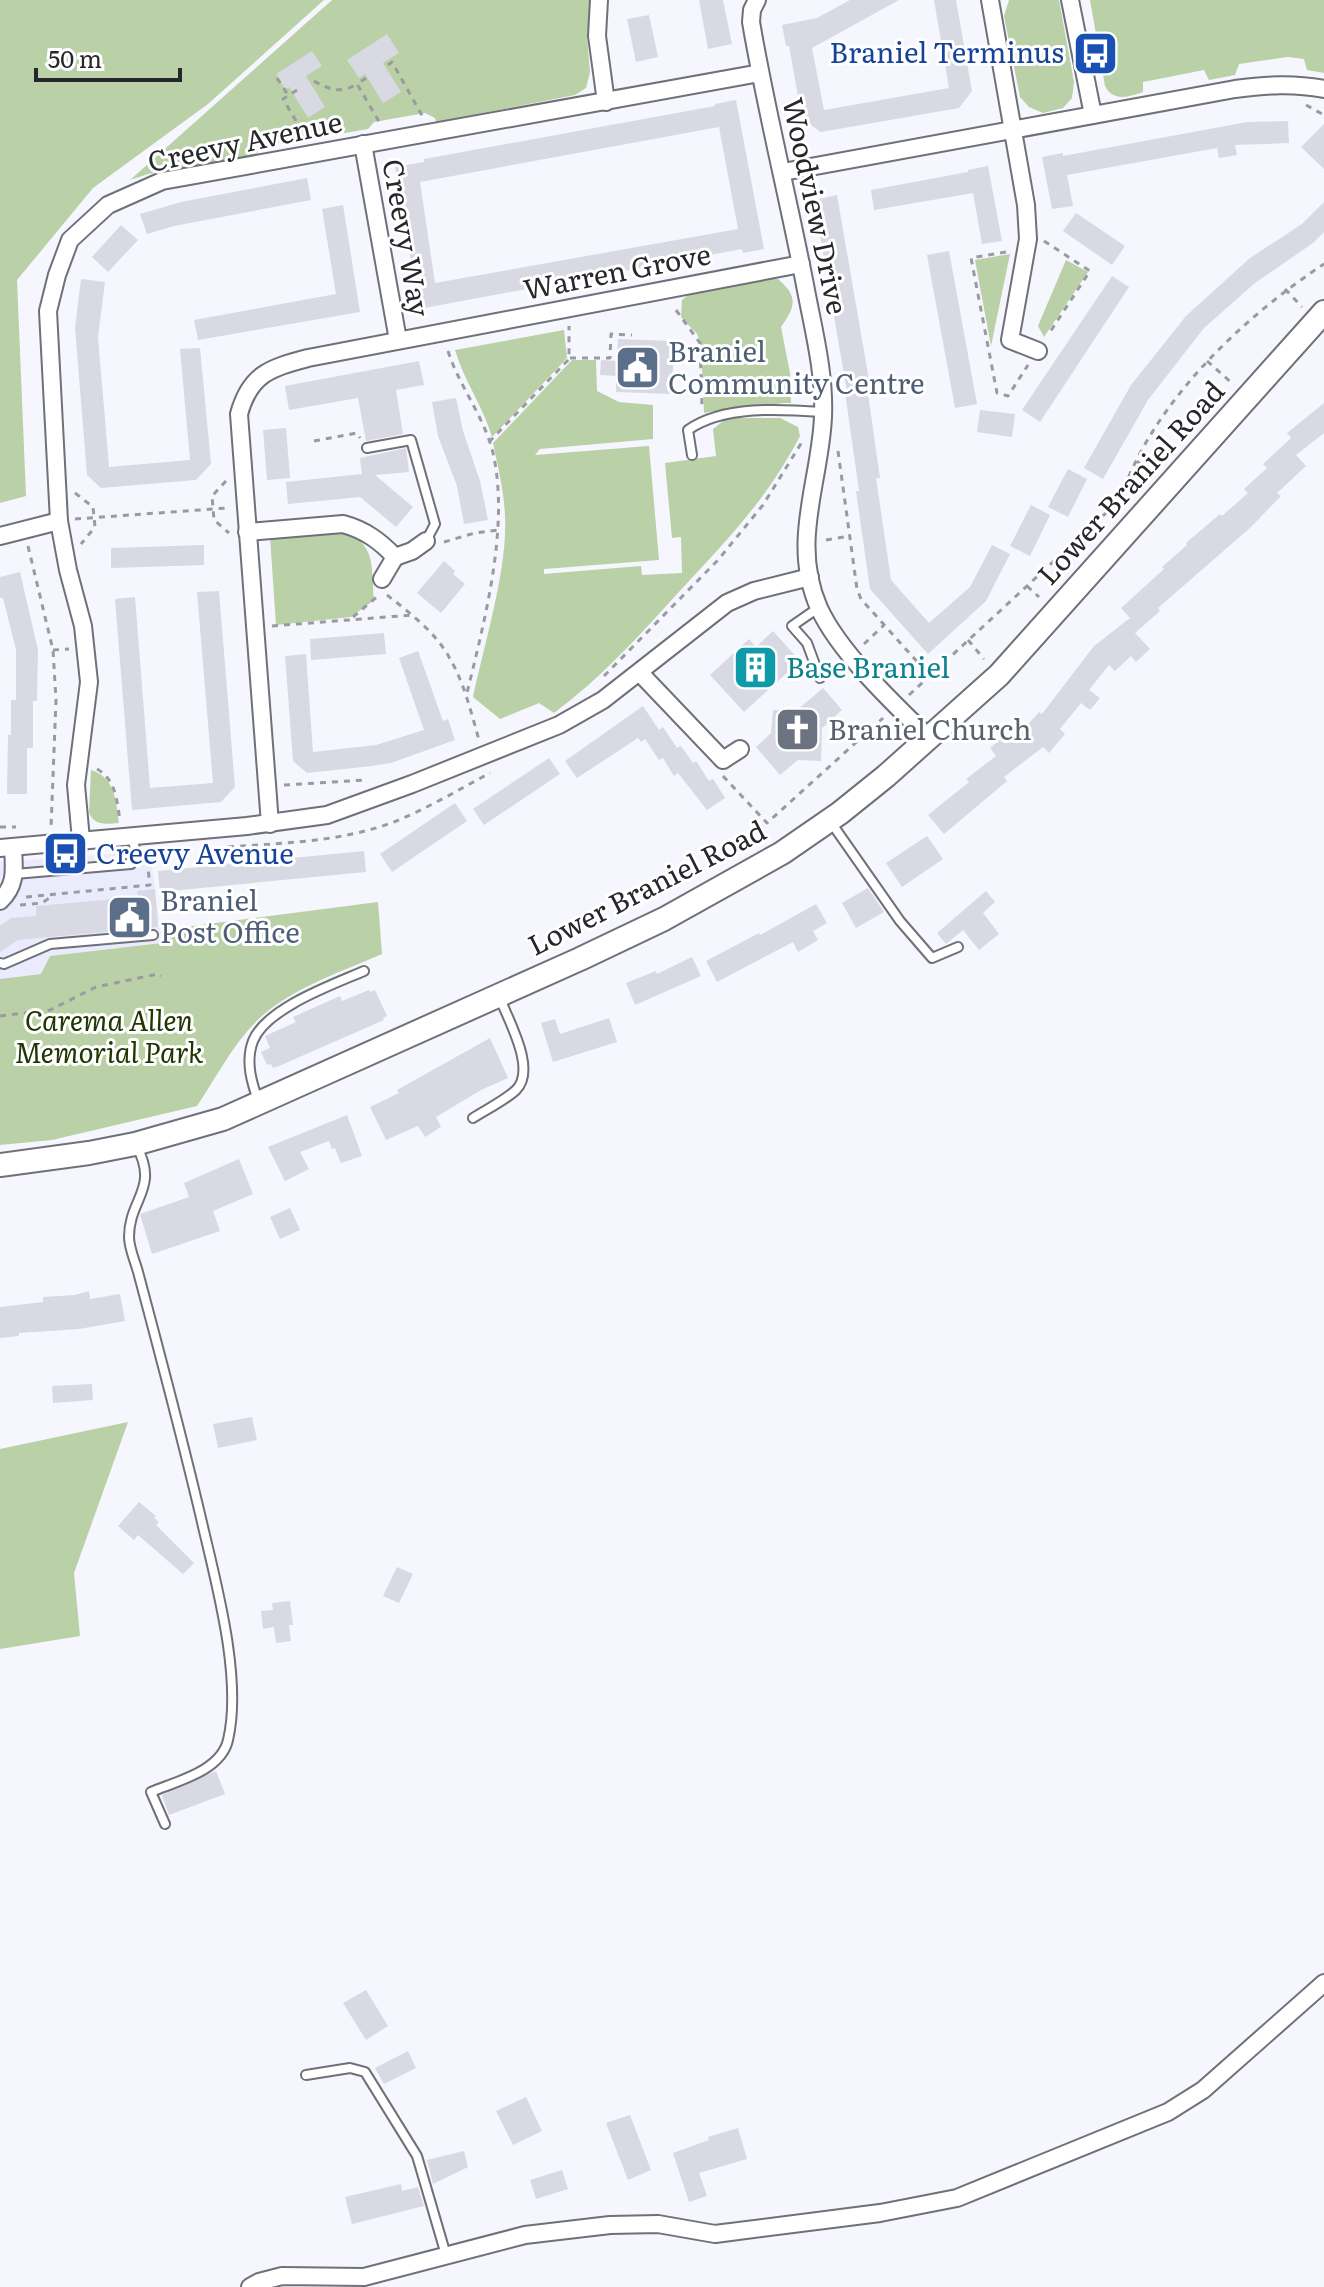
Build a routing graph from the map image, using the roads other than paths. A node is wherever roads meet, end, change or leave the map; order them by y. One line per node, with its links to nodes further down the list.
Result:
1 (599, 0): 7 (street)
2 (757, 0): 5 (street, Woodview Drive)
3 (990, 0): 9 (street)
4 (1070, 0): 8 (street)
5 (760, 73): 7 (street, Creevy Avenue); 11 (street, Woodview Drive)
6 (1324, 89): 8 (street)
7 (606, 102): 10 (street, Creevy Avenue)
8 (1093, 115): 9 (street)
9 (1013, 131): 11 (street); 15 (street)
10 (363, 144): 14 (street, Creevy Way); 19 (street, Creevy Avenue)
11 (783, 172): 12 (street, Woodview Drive)
12 (801, 264): 14 (street, Warren Grove); 16 (street, Woodview Drive)
13 (1324, 312): 29 (street, Lower Braniel Road)
14 (398, 340): 21 (street, Warren Grove)
15 (1038, 351)
16 (823, 412): 18 (lane); 24 (street, Woodview Drive)
17 (367, 448): 22 (lane)
18 (692, 455)
19 (59, 521): 20 (street); 34 (street, Creevy Avenue)
20 (0, 536)
21 (248, 536): 23 (street); 32 (street, Warren Grove)
22 (426, 541): 23 (street)
23 (395, 557): 25 (street)
24 (810, 577): 26 (street, Woodview Drive); 27 (street)
25 (382, 586)
26 (819, 608): 28 (lane); 29 (street, Woodview Drive)
27 (640, 673): 30 (street); 32 (street)
28 (820, 678)
29 (929, 738): 31 (street, Lower Braniel Road)
30 (740, 749)
31 (830, 820): 39 (lane); 42 (street, Lower Braniel Road)
32 (270, 824): 33 (street)
33 (128, 836): 34 (street); 36 (lane)
34 (81, 840): 35 (street)
35 (6, 848): 36 (street)
36 (15, 874): 37 (street)
37 (7, 901)
38 (153, 935): 40 (lane)
39 (958, 947)
40 (0, 963)
41 (364, 971): 43 (lane)
42 (499, 996): 43 (street, Lower Braniel Road); 44 (lane)
43 (259, 1104): 45 (street, Lower Braniel Road)
44 (473, 1118)
45 (135, 1144): 46 (street, Lower Braniel Road); 47 (lane)
46 (0, 1165)
47 (165, 1824)
48 (1324, 1983): 50 (street)
49 (306, 2075): 50 (lane)
50 (447, 2256): 51 (street)
51 (250, 2287)

